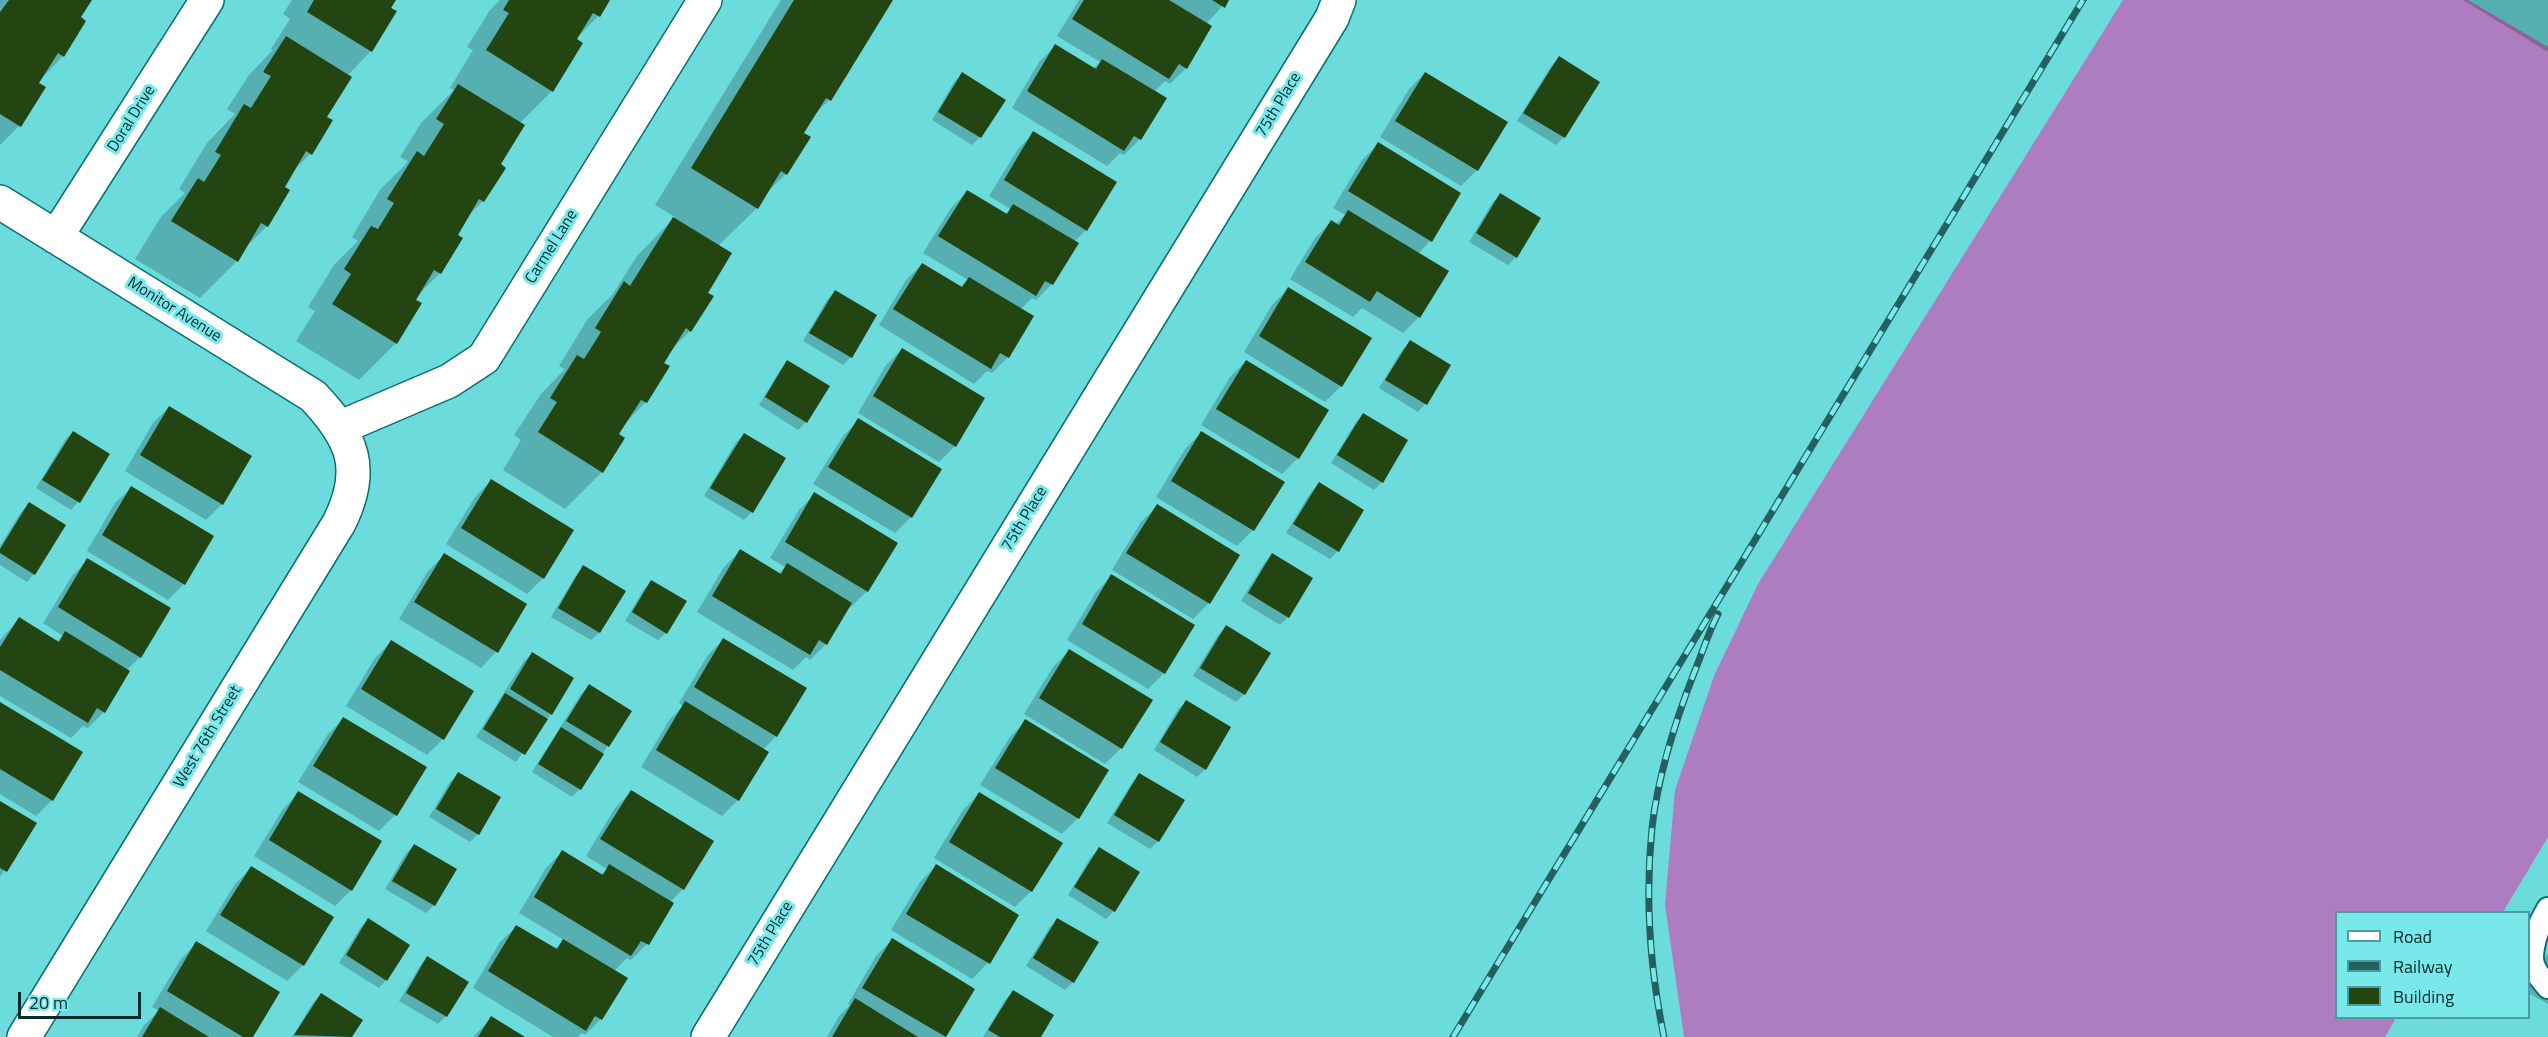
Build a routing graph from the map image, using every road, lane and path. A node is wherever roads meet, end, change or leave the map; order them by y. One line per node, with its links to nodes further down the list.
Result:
1 (207, 0): 5 (street, Doral Drive)
2 (705, 0): 6 (street, Carmel Lane)
3 (1339, 0): 10 (street, 75th Place)
4 (0, 202): 5 (street, Monitor Avenue)
5 (56, 237): 6 (street, Monitor Avenue)
6 (339, 428): 9 (street, West 76th Street)
7 (2548, 909): 8 (lane)
8 (2548, 987)
9 (24, 1037)
10 (708, 1037)

